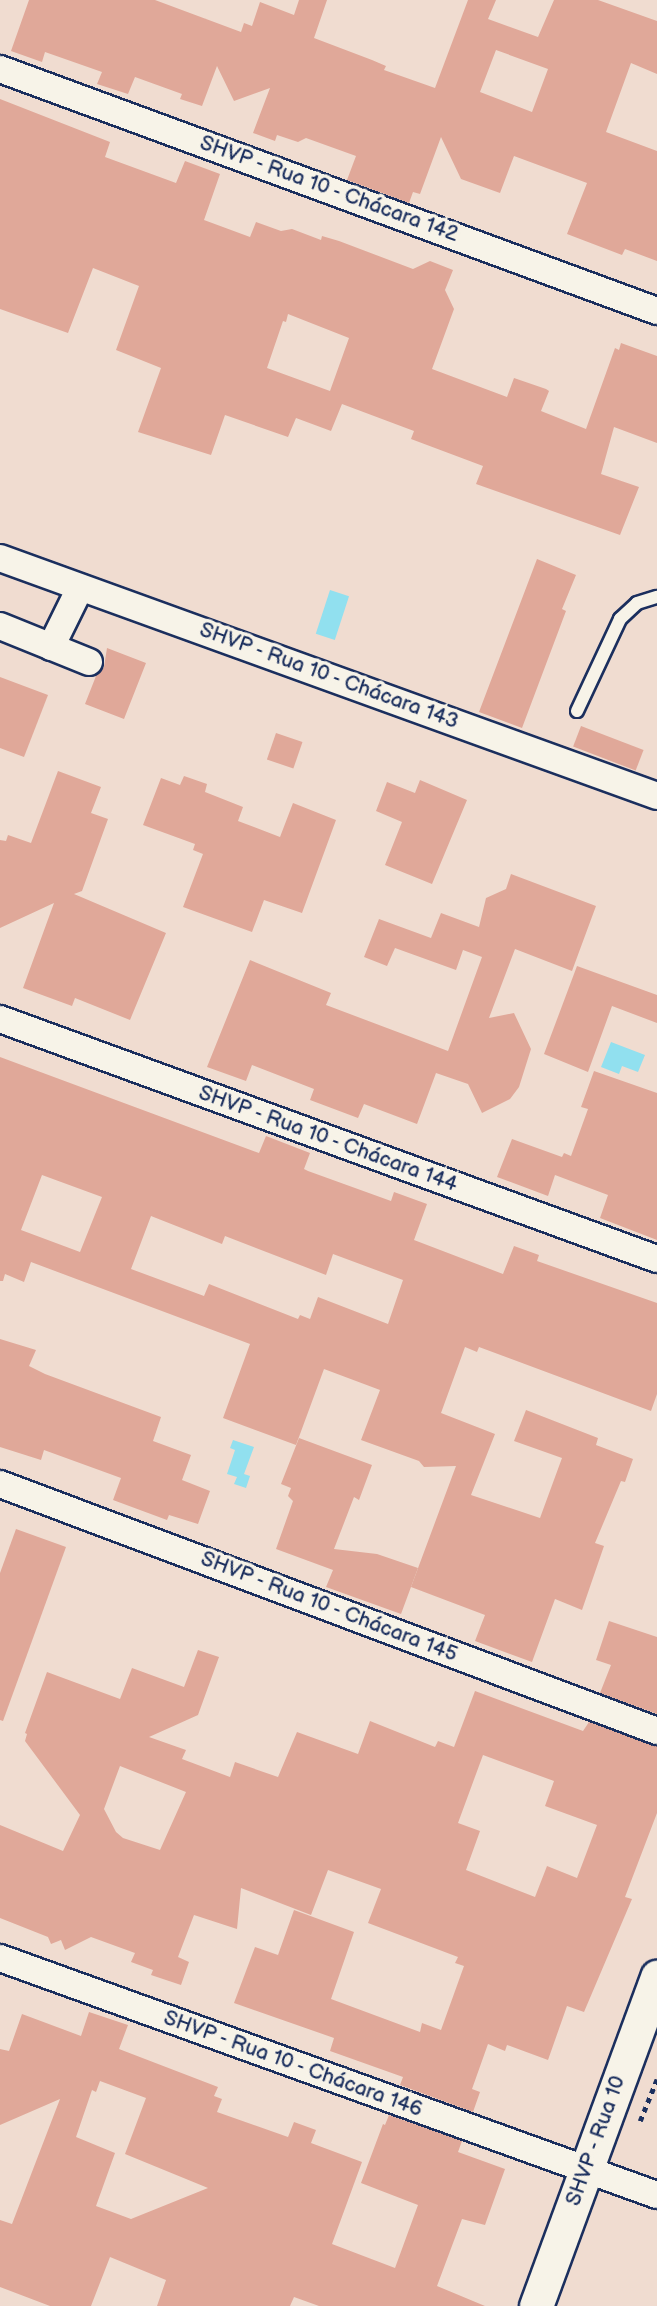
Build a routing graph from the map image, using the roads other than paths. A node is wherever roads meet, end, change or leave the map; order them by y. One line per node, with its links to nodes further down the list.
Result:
1 (0, 69): 2 (street, SHVP - Rua 10 - Chácara 142)
2 (657, 311)
3 (0, 558): 4 (street, SHVP - Rua 10 - Chácara 143)
4 (80, 588): 7 (street); 10 (street, SHVP - Rua 10 - Chácara 143)
5 (657, 597): 9 (lane)
6 (0, 626): 7 (street)
7 (51, 647): 8 (street)
8 (89, 662)
9 (577, 711)
10 (657, 796)
11 (0, 1019): 12 (street, SHVP - Rua 10 - Chácara 144)
12 (657, 1259)
13 (0, 1484): 14 (street, SHVP - Rua 10 - Chácara 145)
14 (657, 1731)
15 (0, 1958): 17 (street, SHVP - Rua 10 - Chácara 146)
16 (657, 1977): 17 (street, SHVP - Rua 10)
17 (585, 2171): 18 (street, SHVP - Rua 10 - Chácara 146); 19 (street, SHVP - Rua 10)
18 (657, 2195)
19 (536, 2306)

